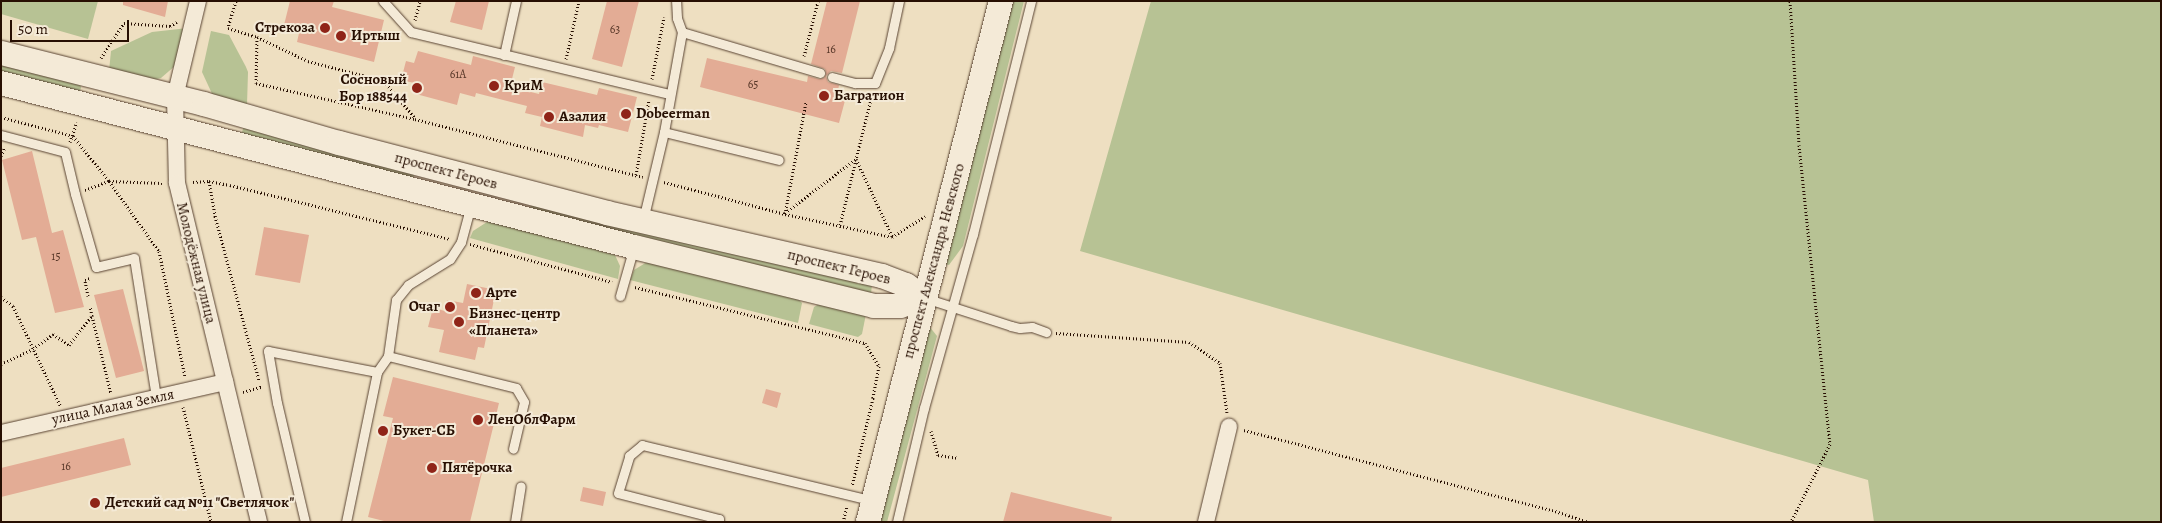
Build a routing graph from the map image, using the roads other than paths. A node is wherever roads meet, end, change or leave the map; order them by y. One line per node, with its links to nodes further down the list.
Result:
1 (198, 1): 15 (street, Молодёжная улица)
2 (383, 1): 10 (lane)
3 (516, 1): 10 (lane)
4 (676, 1): 8 (lane)
5 (898, 1): 12 (lane)
6 (1001, 1): 24 (main road, проспект Александра Невского)
7 (1031, 1): 25 (lane)
8 (682, 32): 11 (lane); 14 (lane)
9 (1, 53): 15 (main road, проспект Героев)
10 (504, 54): 14 (lane)
11 (820, 73)
12 (832, 77)
13 (1, 83): 16 (main road, проспект Героев)
14 (670, 94): 17 (lane)
15 (175, 97): 16 (street, Молодёжная улица); 21 (main road, проспект Героев)
16 (174, 128): 20 (main road, проспект Героев); 29 (street, Молодёжная улица)
17 (664, 132): 19 (lane); 21 (lane)
18 (1, 135): 30 (lane)
19 (779, 160)
20 (472, 205): 22 (main road, проспект Героев); 27 (lane)
21 (643, 220): 24 (main road, проспект Героев)
22 (634, 247): 23 (lane); 24 (main road, проспект Героев)
23 (620, 296)
24 (925, 298): 25 (lane); 35 (main road, проспект Александра Невского)
25 (951, 306): 26 (lane); 41 (lane)
26 (1046, 332)
27 (388, 356): 28 (lane); 33 (lane)
28 (377, 372): 37 (lane); 38 (lane)
29 (225, 382): 30 (street, улица Малая Земля); 36 (street, Молодёжная улица)
30 (156, 397): 32 (street, улица Малая Земля)
31 (1229, 427): 42 (street)
32 (1, 432)
33 (514, 449)
34 (521, 486): 39 (lane)
35 (871, 511): 40 (lane)
36 (259, 522)
37 (305, 522)
38 (346, 522)
39 (515, 522)
40 (719, 522)
41 (897, 522)
42 (1206, 522)

